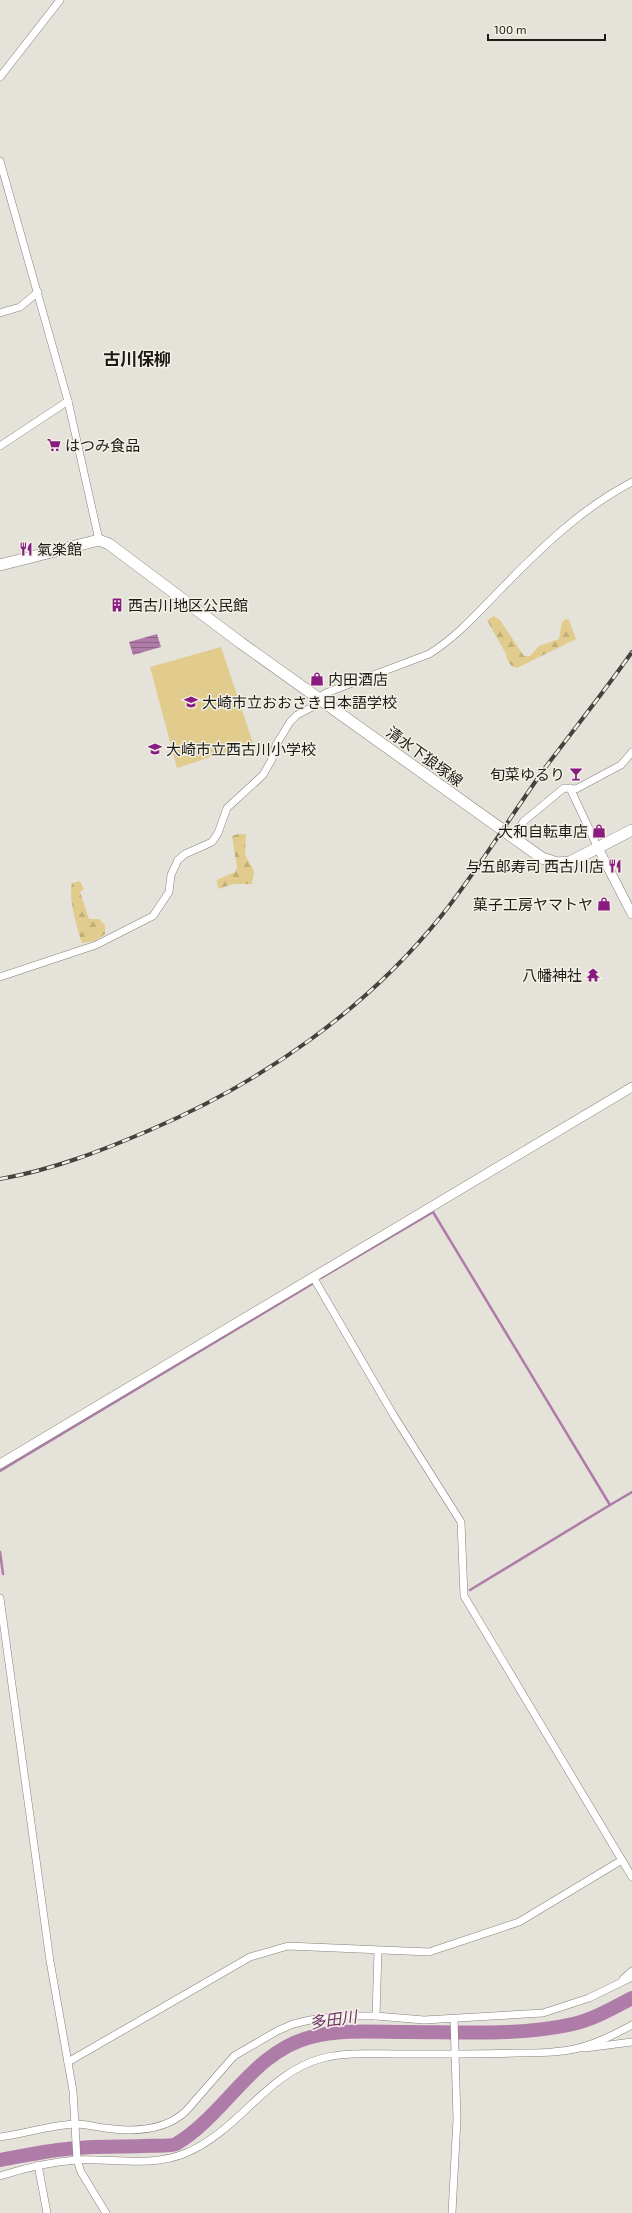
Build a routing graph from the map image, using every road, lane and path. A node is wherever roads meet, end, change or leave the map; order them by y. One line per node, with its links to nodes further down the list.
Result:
1 (60, 0): 2 (street)
2 (0, 77)
3 (0, 161): 4 (street)
4 (38, 292): 5 (street); 6 (street)
5 (0, 313)
6 (68, 401): 7 (street); 9 (street)
7 (0, 446)
8 (632, 482): 11 (street)
9 (99, 540): 10 (main road); 11 (main road, 清水下狼塚線)
10 (0, 565)
11 (318, 698): 15 (main road, 清水下狼塚線); 18 (street)
12 (632, 752): 13 (street)
13 (570, 788): 15 (street); 16 (street)
14 (632, 830): 16 (main road, 清水下狼塚線)
15 (512, 837): 16 (main road, 清水下狼塚線)
16 (598, 848): 17 (street)
17 (632, 914)
18 (0, 977)
19 (632, 1087): 20 (street)
20 (313, 1277): 21 (street); 23 (street)
21 (0, 1464)
22 (0, 1598): 35 (street)
23 (622, 1860): 24 (street); 25 (street)
24 (632, 1877)
25 (378, 1951): 29 (street); 35 (street)
26 (632, 1971): 28 (street)
27 (632, 1977): 28 (street)
28 (613, 1987): 30 (street)
29 (376, 2016): 30 (street); 36 (street)
30 (455, 2022): 34 (street)
31 (632, 2025): 33 (street)
32 (632, 2042): 33 (street)
33 (579, 2048): 34 (street)
34 (456, 2051): 38 (street); 43 (street)
35 (68, 2062): 36 (street)
36 (76, 2126): 37 (street); 38 (street)
37 (0, 2137)
38 (77, 2158): 39 (street); 42 (street)
39 (38, 2165): 40 (street); 41 (street)
40 (0, 2176)
41 (46, 2213)
42 (106, 2213)
43 (452, 2213)

